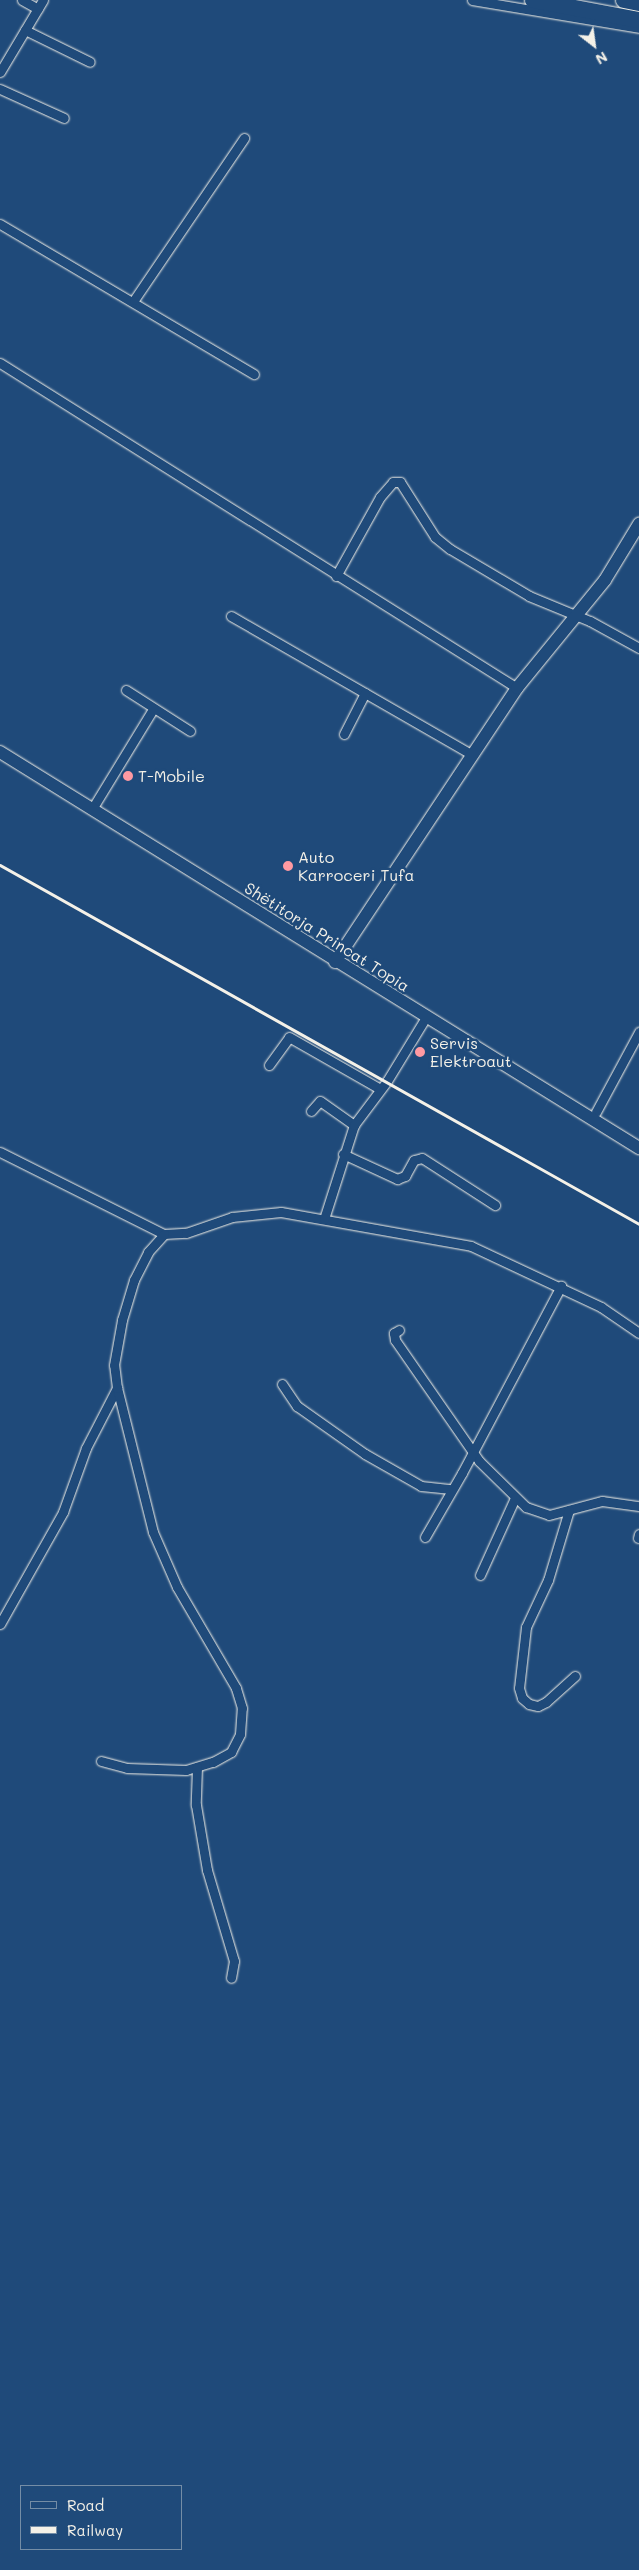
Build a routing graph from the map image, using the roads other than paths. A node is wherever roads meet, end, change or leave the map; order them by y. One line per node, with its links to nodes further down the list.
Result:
1 (22, 0): 7 (street)
2 (43, 0): 7 (street)
3 (472, 0): 9 (street)
4 (533, 0): 8 (highway)
5 (624, 0): 6 (highway)
6 (639, 3)
7 (38, 9): 10 (street)
8 (639, 20)
9 (639, 28)
10 (24, 30): 11 (street); 12 (street)
11 (90, 62)
12 (0, 72)
13 (0, 89): 14 (street)
14 (64, 118)
15 (244, 138): 17 (street)
16 (0, 224): 17 (street)
17 (134, 300): 19 (street)
18 (0, 363): 21 (street)
19 (254, 374)
20 (637, 532): 23 (main road)
21 (336, 576): 23 (street); 25 (street)
22 (230, 616): 27 (street)
23 (575, 617): 24 (street); 25 (main road)
24 (639, 648)
25 (517, 688): 32 (main road)
26 (126, 690): 28 (street)
27 (365, 693): 30 (street); 32 (street)
28 (153, 709): 29 (street); 33 (street)
29 (190, 731)
30 (344, 734)
31 (0, 752): 33 (main road, Shëtitorja Princat Topia)
32 (472, 755): 34 (main road)
33 (92, 809): 34 (main road, Shëtitorja Princat Topia)
34 (335, 962): 35 (main road, Shëtitorja Princat Topia)
35 (426, 1017): 38 (street); 42 (main road, Shëtitorja Princat Topia)
36 (639, 1032): 40 (street)
37 (269, 1065): 38 (street)
38 (380, 1089): 41 (street)
39 (311, 1111): 41 (street)
40 (596, 1112)
41 (354, 1125): 44 (street)
42 (639, 1148)
43 (0, 1152): 47 (street)
44 (344, 1154): 45 (street); 46 (street)
45 (495, 1205)
46 (324, 1219): 47 (street); 48 (street)
47 (164, 1234): 52 (street)
48 (561, 1286): 50 (street); 53 (street)
49 (399, 1330): 53 (street)
50 (639, 1332)
51 (282, 1384): 54 (street)
52 (117, 1388): 60 (street); 63 (street)
53 (474, 1450): 54 (street); 55 (street)
54 (451, 1489): 58 (street)
55 (515, 1498): 57 (street); 59 (street)
56 (639, 1506): 57 (street)
57 (569, 1510): 61 (street)
58 (424, 1537)
59 (480, 1575)
60 (0, 1624)
61 (575, 1676)
62 (101, 1761): 63 (street)
63 (197, 1767): 64 (street)
64 (230, 1978)

